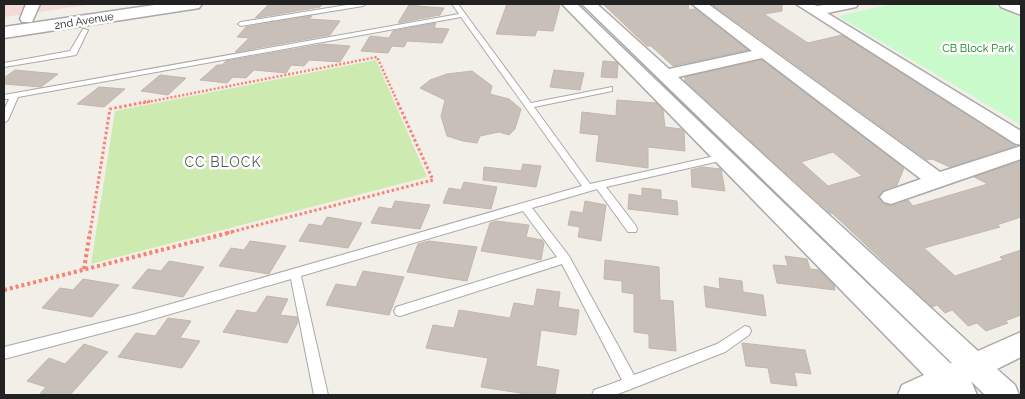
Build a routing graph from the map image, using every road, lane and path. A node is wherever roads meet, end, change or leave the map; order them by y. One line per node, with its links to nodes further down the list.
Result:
1 (126, 4): 11 (street, 2nd Avenue)
2 (193, 4): 17 (street, 2nd Avenue)
3 (363, 4): 15 (lane)
4 (455, 4): 13 (lane)
5 (570, 4): 27 (street)
6 (589, 4): 20 (street)
7 (699, 4): 18 (street)
8 (851, 4): 10 (street)
9 (1006, 4): 12 (street)
10 (809, 8): 26 (street)
11 (30, 11): 14 (street, 2nd Avenue)
12 (1021, 11)
13 (463, 15): 22 (lane); 24 (lane)
14 (4, 22)
15 (241, 24)
16 (85, 30): 19 (lane)
17 (4, 33)
18 (765, 53): 20 (street); 29 (street)
19 (4, 65)
20 (666, 75): 27 (street)
21 (609, 89): 24 (lane)
22 (14, 96): 23 (lane); 25 (lane)
23 (4, 98)
24 (529, 106): 30 (lane)
25 (4, 120)
26 (1021, 139)
27 (724, 148): 30 (lane); 42 (street); 44 (street)
28 (1021, 152): 29 (street)
29 (938, 181): 31 (street)
30 (594, 187): 32 (lane); 33 (lane)
31 (891, 197)
32 (525, 206): 34 (lane); 36 (lane)
33 (632, 229)
34 (565, 259): 38 (lane); 43 (lane)
35 (84, 269): 35 (path); 37 (path)
36 (295, 273): 41 (lane); 45 (lane)
37 (4, 290)
38 (400, 311)
39 (746, 331): 43 (lane)
40 (1021, 344): 42 (street)
41 (4, 353)
42 (974, 366): 44 (street); 48 (street)
43 (631, 383): 46 (lane)
44 (955, 387): 47 (street)
45 (321, 395)
46 (599, 395)
47 (912, 395)
48 (1005, 395)

